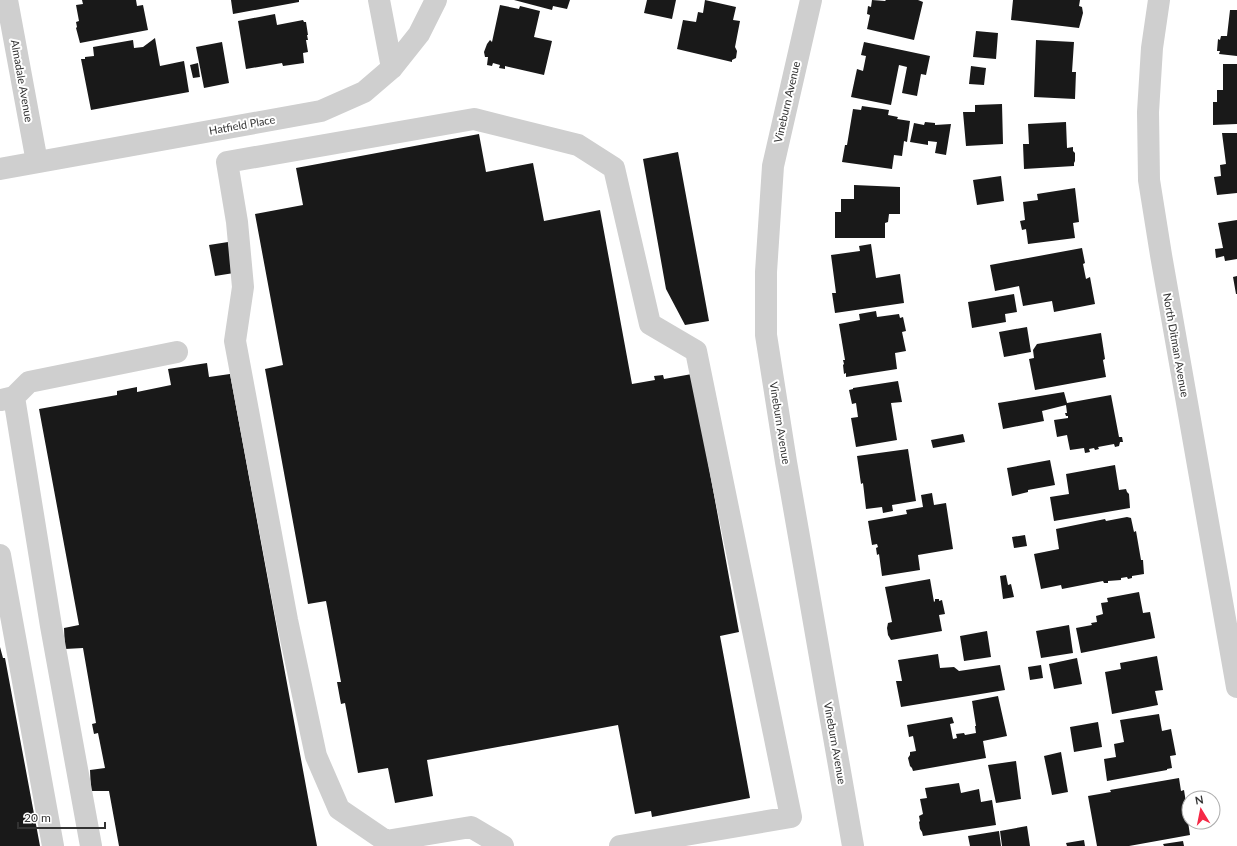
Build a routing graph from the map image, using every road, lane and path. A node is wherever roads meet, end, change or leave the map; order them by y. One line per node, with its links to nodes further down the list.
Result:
1 (7, 0): 7 (street, Almadale Avenue)
2 (379, 0): 6 (street)
3 (436, 0): 6 (street, Hatfield Place)
4 (811, 0): 17 (street, Vineburn Avenue)
5 (1159, 0): 12 (street, North Ditman Avenue)
6 (392, 68): 7 (street, Hatfield Place)
7 (37, 162): 8 (street, Hatfield Place)
8 (0, 169)
9 (177, 352): 10 (street)
10 (7, 399): 14 (street)
11 (0, 555): 13 (street)
12 (1237, 687)
13 (53, 846)
14 (91, 846)
15 (503, 846): 16 (street)
16 (620, 846)
17 (854, 846)

